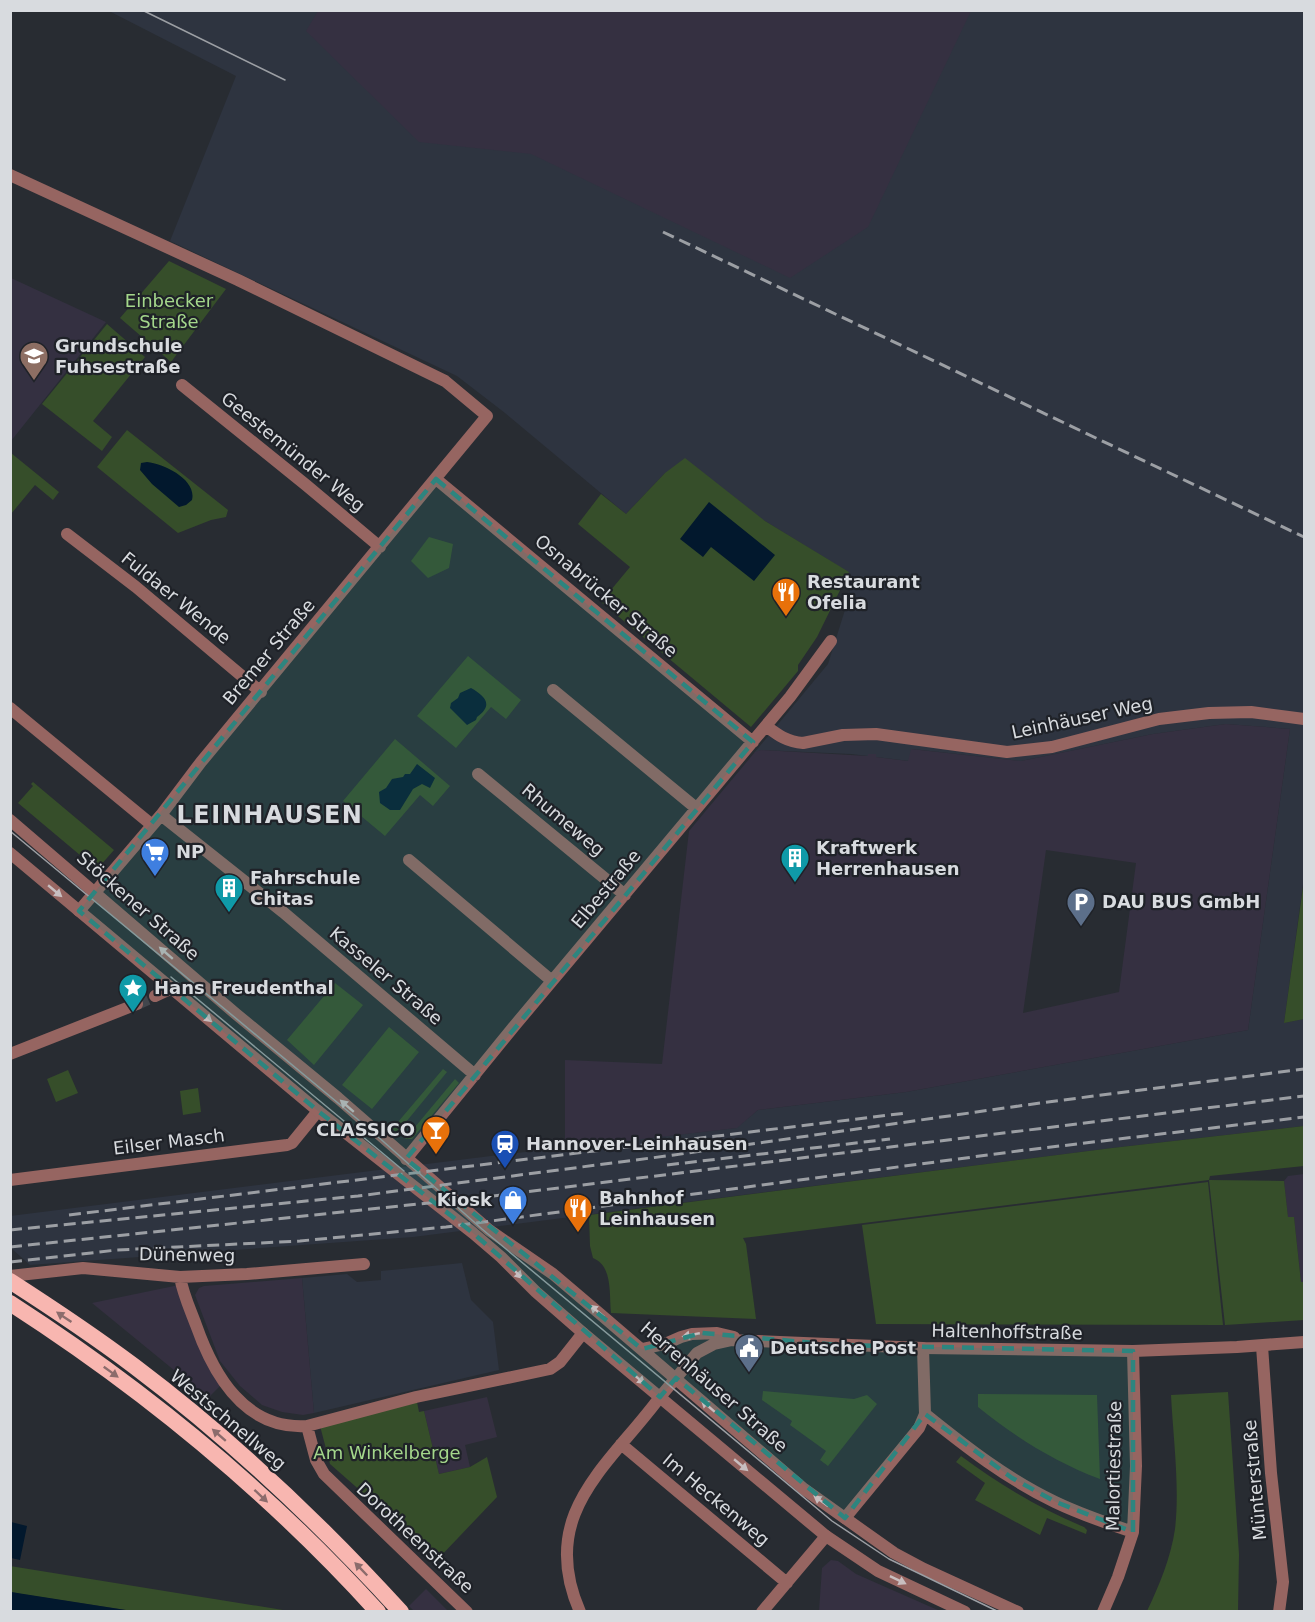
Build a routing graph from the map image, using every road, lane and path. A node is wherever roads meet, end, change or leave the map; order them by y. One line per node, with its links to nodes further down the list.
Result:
1 (10, 175): 3 (street, Bremer Straße)
2 (182, 385): 5 (street, Geestemünder Weg)
3 (436, 479): 5 (street, Bremer Straße); 12 (street, Osnabrücker Straße)
4 (67, 534): 8 (street, Fuldaer Wende)
5 (380, 547): 8 (street, Bremer Straße)
6 (831, 641): 11 (street, Elbestraße)
7 (553, 690): 14 (street)
8 (261, 692): 15 (street, Bremer Straße)
9 (10, 708): 17 (street)
10 (1305, 719): 11 (street, Leinhäuser Weg)
11 (766, 726): 12 (street, Elbestraße)
12 (753, 742): 14 (street, Elbestraße)
13 (478, 774): 21 (street, Rhumeweg)
14 (696, 808): 21 (street, Elbestraße)
15 (161, 815): 17 (street, Bremer Straße); 28 (street, Kasseler Straße)
16 (10, 820): 20 (street, Stöckener Straße)
17 (152, 825): 20 (street, Bremer Straße)
18 (10, 853): 22 (street, one-way to 22)
19 (409, 860): 23 (street)
20 (95, 892): 22 (street, Bremer Straße); 30 (street, Stöckener Straße, one-way to 20)
21 (624, 895): 23 (street, Elbestraße)
22 (79, 911): 24 (street)
23 (552, 981): 28 (street, Elbestraße)
24 (172, 988): 25 (street); 29 (street, one-way to 29)
25 (155, 996)
26 (136, 1004): 27 (street)
27 (10, 1054)
28 (475, 1075): 30 (street, Elbestraße)
29 (318, 1111): 31 (street, Eilser Masch); 37 (street, one-way to 37)
30 (406, 1159): 41 (street, Herrenhäuser Straße, one-way to 30)
31 (10, 1180)
32 (364, 1264): 34 (street, Dünenweg)
33 (10, 1276): 34 (street, Dünenweg)
34 (180, 1277): 47 (street)
35 (10, 1281): 54 (highway, Westschnellweg, one-way to 35)
36 (10, 1303): 53 (highway, Westschnellweg, one-way to 53)
37 (583, 1333): 45 (street, one-way to 45); 47 (street)
38 (742, 1339): 41 (street, one-way to 41); 42 (street, Haltenhoffstraße); 44 (street, Haltenhoffstraße)
39 (1305, 1342): 40 (street, Haltenhoffstraße)
40 (1262, 1346): 43 (street, Haltenhoffstraße); 61 (street, Münterstraße)
41 (642, 1348): 44 (street, Herrenhäuser Straße)
42 (923, 1348): 43 (street, Haltenhoffstraße); 46 (street)
43 (1133, 1351): 50 (street, Malortiestraße)
44 (676, 1378): 45 (street, Haltenhoffstraße); 49 (street, Herrenhäuser Straße, one-way to 44)
45 (660, 1397): 48 (street, Haltenhoffstraße); 51 (street, one-way to 51)
46 (925, 1414): 49 (street); 50 (street)
47 (307, 1425): 55 (street, Dorotheenstraße)
48 (621, 1444): 52 (street, Im Heckenweg); 56 (street, Haltenhoffstraße)
49 (845, 1518): 59 (street, Herrenhäuser Straße)
50 (1132, 1532): 60 (street, Malortiestraße)
51 (826, 1536): 52 (street); 58 (street, one-way to 58)
52 (787, 1583): 57 (street)
53 (378, 1611)
54 (401, 1611)
55 (467, 1611)
56 (580, 1611)
57 (762, 1611)
58 (965, 1611)
59 (1018, 1611)
60 (1103, 1611)
61 (1279, 1611)

